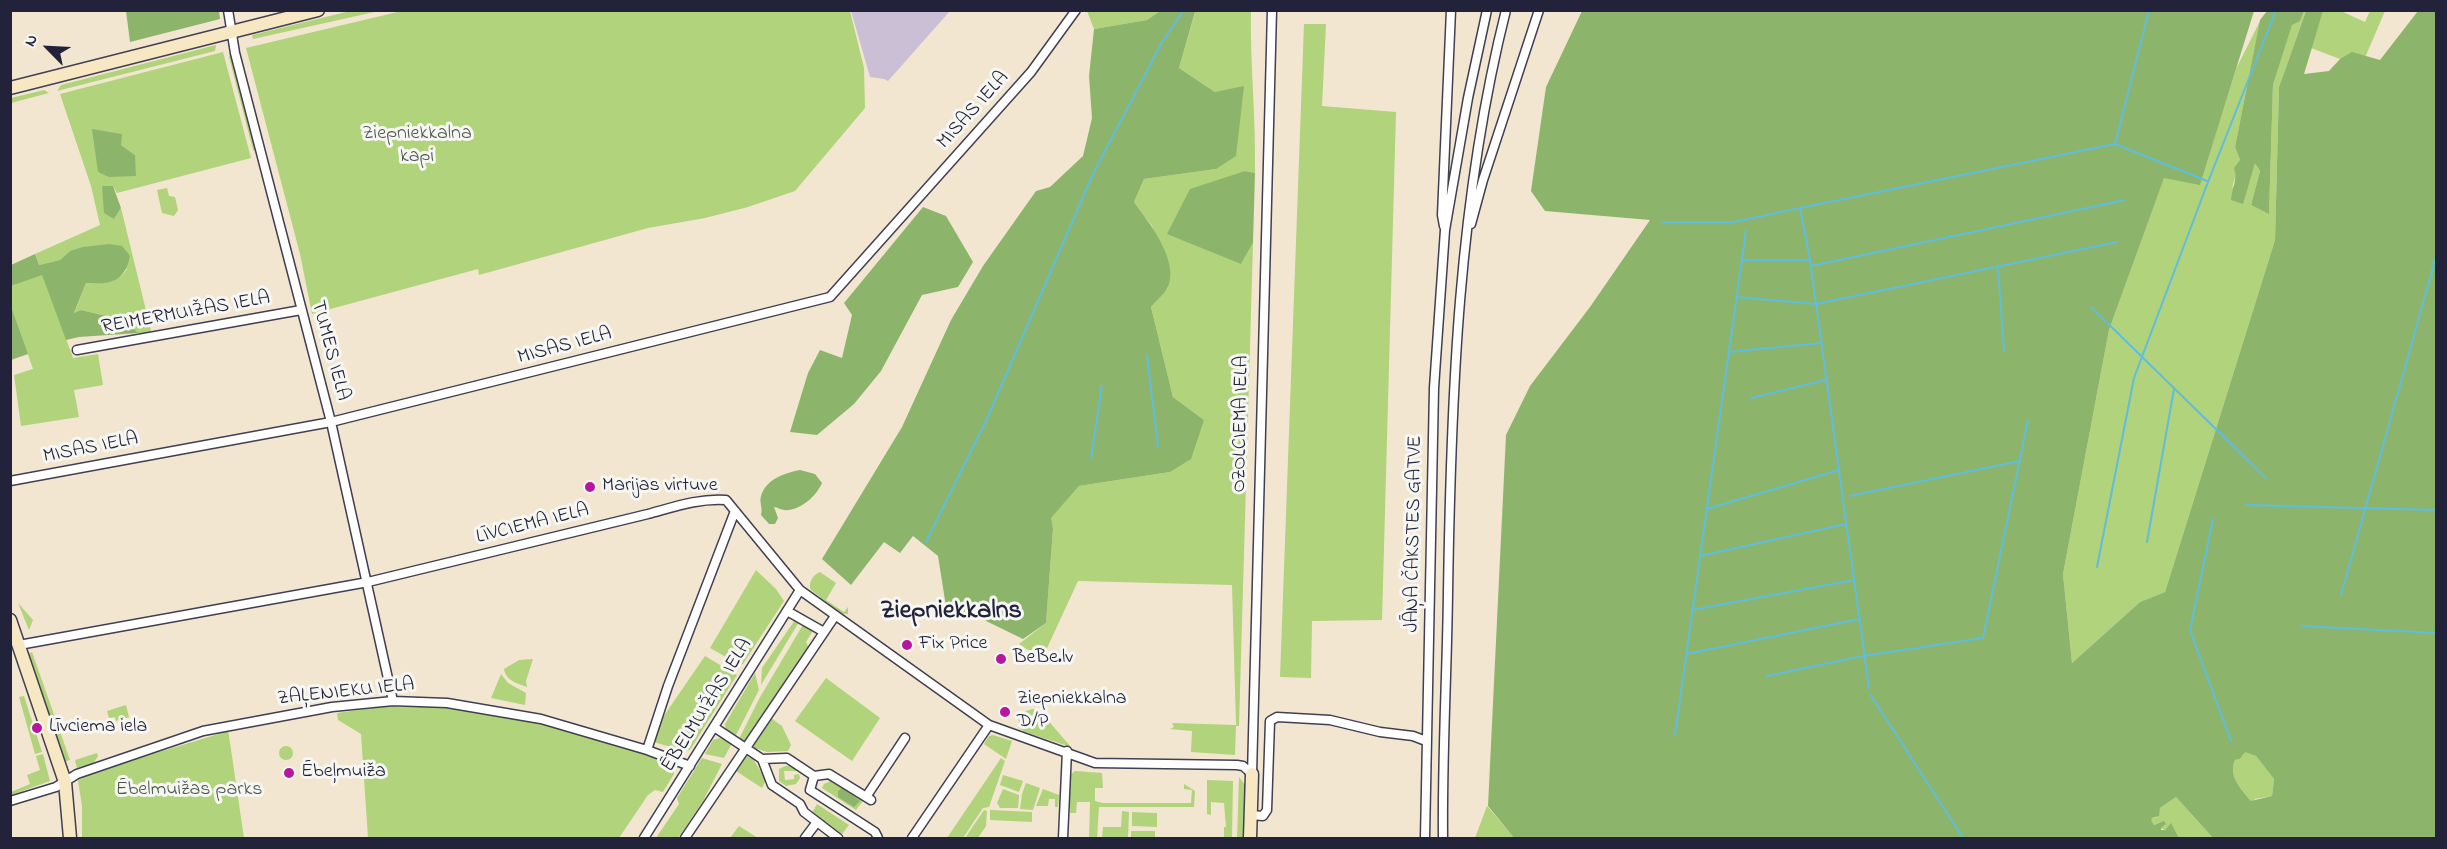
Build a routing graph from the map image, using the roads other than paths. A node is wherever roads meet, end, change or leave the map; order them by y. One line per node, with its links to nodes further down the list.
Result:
1 (228, 10): 9 (street, TUMES IELA)
2 (318, 10): 9 (street)
3 (1076, 10): 15 (street, MISAS IELA)
4 (1272, 10): 35 (street, OZOLCIEMA IELA)
5 (1451, 10): 11 (street, JĀŅA ČAKSTES GATVE)
6 (1486, 10): 11 (street, JĀŅA ČAKSTES GATVE)
7 (1506, 10): 12 (street, JĀŅA ČAKSTES GATVE)
8 (1539, 10): 12 (street, JĀŅA ČAKSTES GATVE)
9 (230, 32): 10 (street); 13 (street, TUMES IELA)
10 (10, 87)
11 (1445, 230): 29 (street, JĀŅA ČAKSTES GATVE)
12 (1468, 233): 53 (street, JĀŅA ČAKSTES GATVE)
13 (302, 310): 14 (street, REIMERMUIŽAS IELA); 15 (street, TUMES IELA)
14 (77, 350)
15 (331, 422): 16 (street, MISAS IELA); 18 (street, TUMES IELA)
16 (10, 481)
17 (735, 511): 18 (street, LĪVCIEMA IELA); 19 (street, LĪVCIEMA IELA); 31 (street)
18 (368, 582): 24 (street, LĪVCIEMA IELA); 25 (street, TUMES IELA)
19 (800, 590): 20 (street, ĒBELMUIŽAS IELA); 21 (street, LĪVCIEMA IELA)
20 (787, 611): 23 (street); 27 (street, ĒBELMUIŽAS IELA)
21 (835, 616): 23 (street); 26 (street, LĪVCIEMA IELA)
22 (10, 620): 24 (street)
23 (824, 632): 30 (street)
24 (19, 645): 37 (street)
25 (393, 701): 31 (street, ZAĻENIEKU IELA); 37 (street, ZAĻENIEKU IELA)
26 (989, 725): 32 (street, LĪVCIEMA IELA); 49 (street)
27 (714, 728): 30 (street); 34 (street, ĒBELMUIŽAS IELA)
28 (905, 738): 36 (street)
29 (1426, 741): 41 (street); 52 (street, JĀŅA ČAKSTES GATVE)
30 (746, 748): 33 (street); 45 (street)
31 (647, 750): 34 (street, ZAĻENIEKU IELA)
32 (1067, 751): 35 (street, LĪVCIEMA IELA); 50 (street)
33 (762, 759): 36 (street); 40 (street)
34 (690, 766): 44 (street, ĒBELMUIŽAS IELA)
35 (1252, 774): 41 (street, OZOLCIEMA IELA)
36 (814, 776): 38 (street)
37 (65, 782): 39 (street, ZAĻENIEKU IELA); 43 (street)
38 (810, 790): 40 (street); 48 (street)
39 (10, 801)
40 (800, 804): 42 (street)
41 (1251, 815): 51 (street, OZOLCIEMA IELA)
42 (817, 822): 46 (street); 47 (street)
43 (70, 838)
44 (644, 838)
45 (685, 838)
46 (806, 838)
47 (838, 838)
48 (878, 838)
49 (912, 838)
50 (1063, 838)
51 (1250, 838)
52 (1425, 838)
53 (1443, 838)

